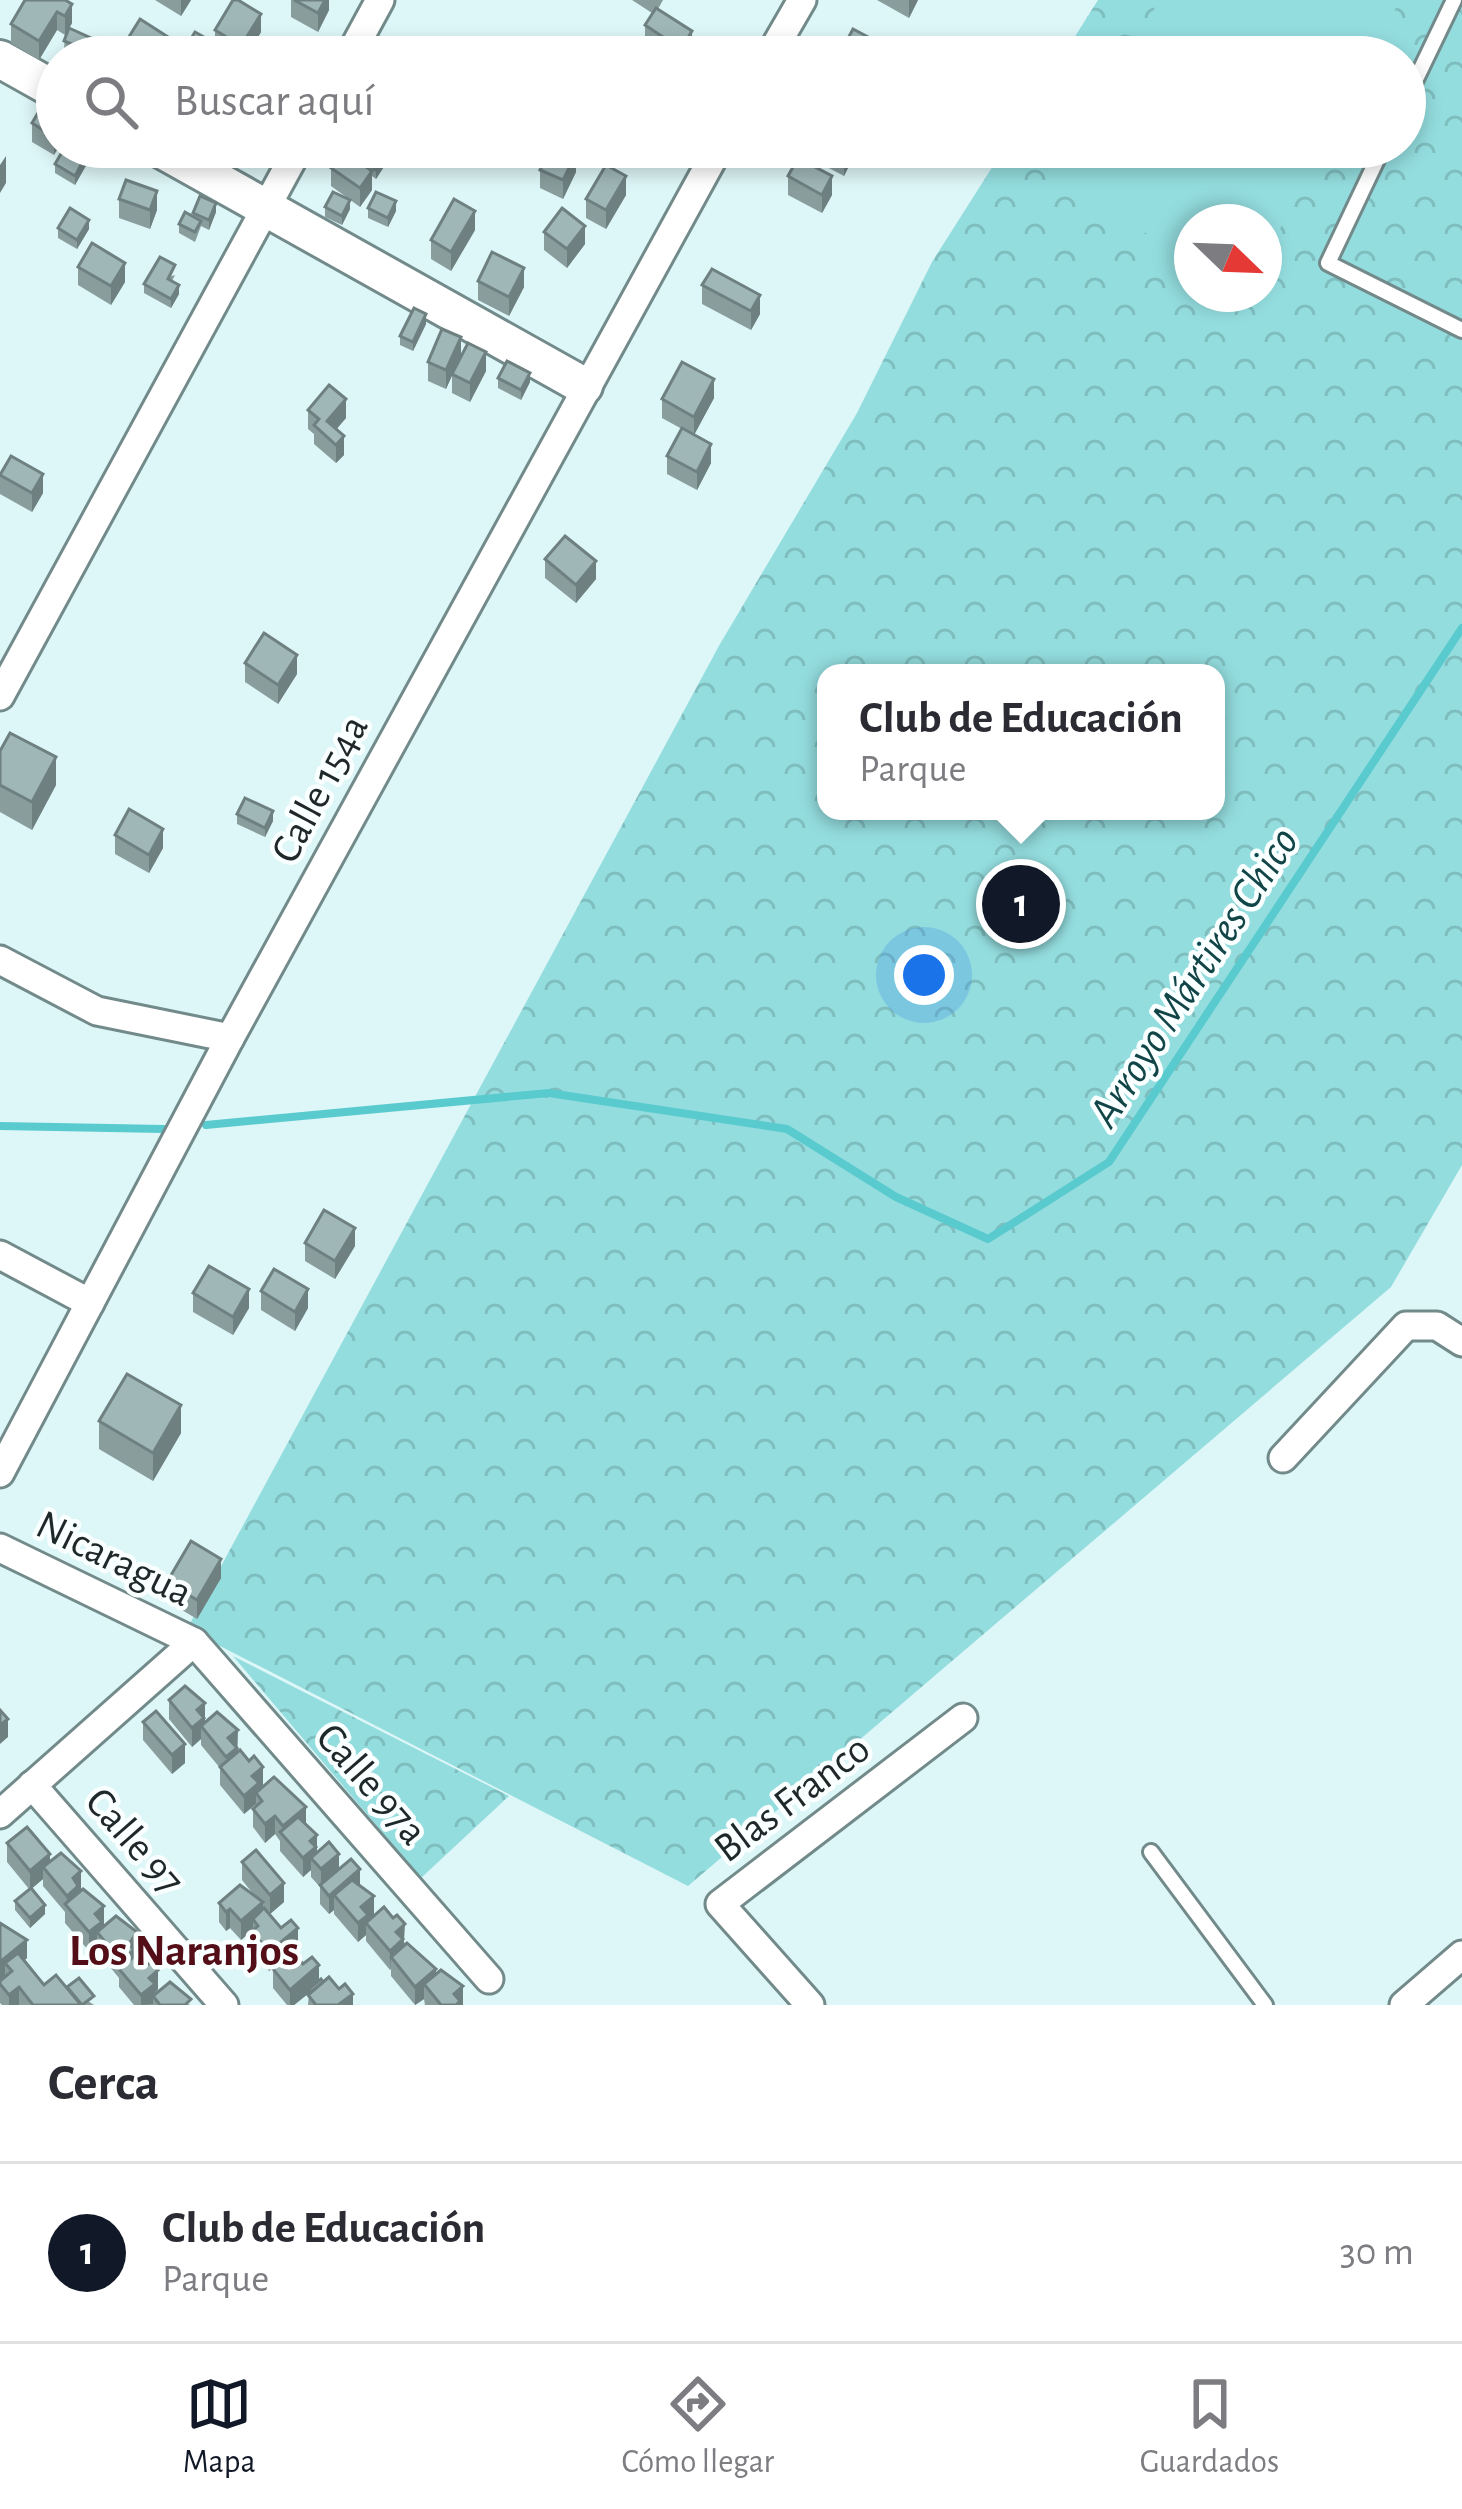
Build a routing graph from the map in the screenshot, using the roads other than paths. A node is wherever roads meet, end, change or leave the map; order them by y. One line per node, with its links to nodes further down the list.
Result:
1 (380, 0): 4 (street)
2 (802, 0): 5 (street)
3 (1454, 0): 6 (lane)
4 (360, 36)
5 (782, 36)
6 (1426, 58)
7 (0, 59): 8 (street)
8 (36, 79)
9 (195, 168): 13 (street)
10 (288, 168): 13 (street)
11 (707, 168): 15 (street, Calle 154a)
12 (1373, 168): 14 (lane)
13 (266, 208): 15 (street); 16 (street)
14 (1462, 330)
15 (584, 386): 18 (street, Calle 154a)
16 (0, 696)
17 (0, 960): 18 (street)
18 (230, 1038): 20 (street, Calle 154a)
19 (0, 1256): 20 (street)
20 (90, 1303): 23 (street, Calle 154a)
21 (1462, 1342): 22 (street)
22 (1283, 1458)
23 (0, 1473)
24 (0, 1548): 25 (street, Nicaragua)
25 (194, 1642): 27 (street); 31 (street, Calle 97a)
26 (963, 1718): 33 (street, Blas Franco)
27 (32, 1786): 28 (street); 32 (street, Calle 97)
28 (0, 1814)
29 (1151, 1852): 34 (lane)
30 (1462, 1955): 35 (street)
31 (489, 1979)
32 (224, 2005)
33 (810, 2005)
34 (1265, 2005)
35 (1404, 2005)

